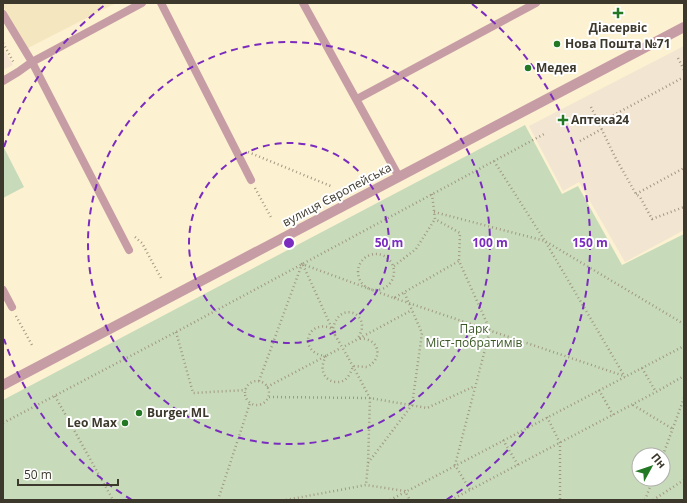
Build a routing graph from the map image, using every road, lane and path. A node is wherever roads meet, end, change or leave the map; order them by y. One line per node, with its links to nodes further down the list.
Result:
1 (142, 3): 9 (lane)
2 (161, 3): 20 (lane)
3 (303, 3): 14 (lane)
4 (536, 3): 14 (lane)
5 (3, 14): 9 (lane)
6 (684, 27): 23 (street, вулиця Європейська)
7 (3, 43): 11 (path)
8 (678, 58): 10 (path)
9 (32, 62): 11 (lane); 33 (lane)
10 (684, 70)
11 (18, 72): 13 (lane)
12 (684, 77): 16 (path)
13 (3, 80)
14 (357, 99): 23 (lane)
15 (591, 107): 16 (path)
16 (599, 123): 17 (path)
17 (602, 129): 19 (path); 27 (path)
18 (546, 133): 21 (path)
19 (580, 141)
20 (233, 146): 24 (lane); 25 (path)
21 (494, 161): 26 (path); 32 (path)
22 (684, 168): 27 (path)
23 (399, 177): 59 (street, вулиця Європейська)
24 (251, 180): 30 (path)
25 (332, 187)
26 (432, 194): 29 (path); 35 (path)
27 (636, 194): 28 (path)
28 (684, 207)
29 (434, 212): 31 (path); 32 (path)
30 (272, 219)
31 (435, 219): 34 (path); 36 (path)
32 (545, 241): 44 (path); 57 (path)
33 (129, 250)
34 (459, 261): 39 (path); 46 (path)
35 (302, 264): 38 (path); 45 (path); 47 (path); 58 (path)
36 (394, 266): 38 (path); 38 (path)
37 (3, 290): 42 (lane)
38 (372, 290): 40 (path)
39 (404, 292): 40 (path); 41 (path)
40 (394, 298): 41 (path)
41 (409, 303): 43 (path); 46 (path)
42 (12, 308): 49 (path)
43 (412, 310): 48 (path); 70 (path)
44 (684, 324)
45 (333, 329): 48 (path); 53 (path); 54 (path, bridge)
46 (490, 330): 57 (path); 60 (path)
47 (176, 332): 62 (path); 65 (path)
48 (358, 339): 50 (path); 54 (path)
49 (32, 345)
50 (345, 346)
51 (684, 346): 55 (path)
52 (339, 349): 53 (path)
53 (326, 356): 54 (path); 61 (path)
54 (352, 366): 67 (path)
55 (642, 368): 57 (path); 64 (path)
56 (684, 376): 64 (path)
57 (625, 377): 63 (path)
58 (259, 381): 61 (path); 62 (path)
59 (3, 385)
60 (476, 386): 70 (path); 80 (path)
61 (268, 387): 66 (path)
62 (246, 390): 69 (path)
63 (599, 390): 72 (path); 73 (path)
64 (656, 392): 71 (path)
65 (54, 396): 74 (path); 87 (path)
66 (269, 397): 67 (path); 69 (path)
67 (370, 398): 70 (path); 79 (path)
68 (684, 398): 75 (path)
69 (250, 403): 88 (path)
70 (412, 405): 79 (path)
71 (632, 405): 72 (path); 75 (path)
72 (613, 415): 77 (path)
73 (547, 417): 76 (path); 77 (path)
74 (3, 423)
75 (672, 428): 78 (path)
76 (503, 440): 80 (path); 81 (path)
77 (560, 443): 81 (path); 93 (path)
78 (665, 447)
79 (368, 462): 83 (path)
80 (455, 465): 85 (path); 86 (path)
81 (518, 465): 85 (path)
82 (684, 480): 95 (path)
83 (366, 485): 86 (path); 89 (path)
84 (650, 487): 94 (path)
85 (470, 490): 92 (path)
86 (405, 491): 90 (path); 91 (path)
87 (113, 500)
88 (218, 500)
89 (286, 500)
90 (390, 500)
91 (410, 500)
92 (451, 500)
93 (560, 500)
94 (646, 500)
95 (653, 500)

